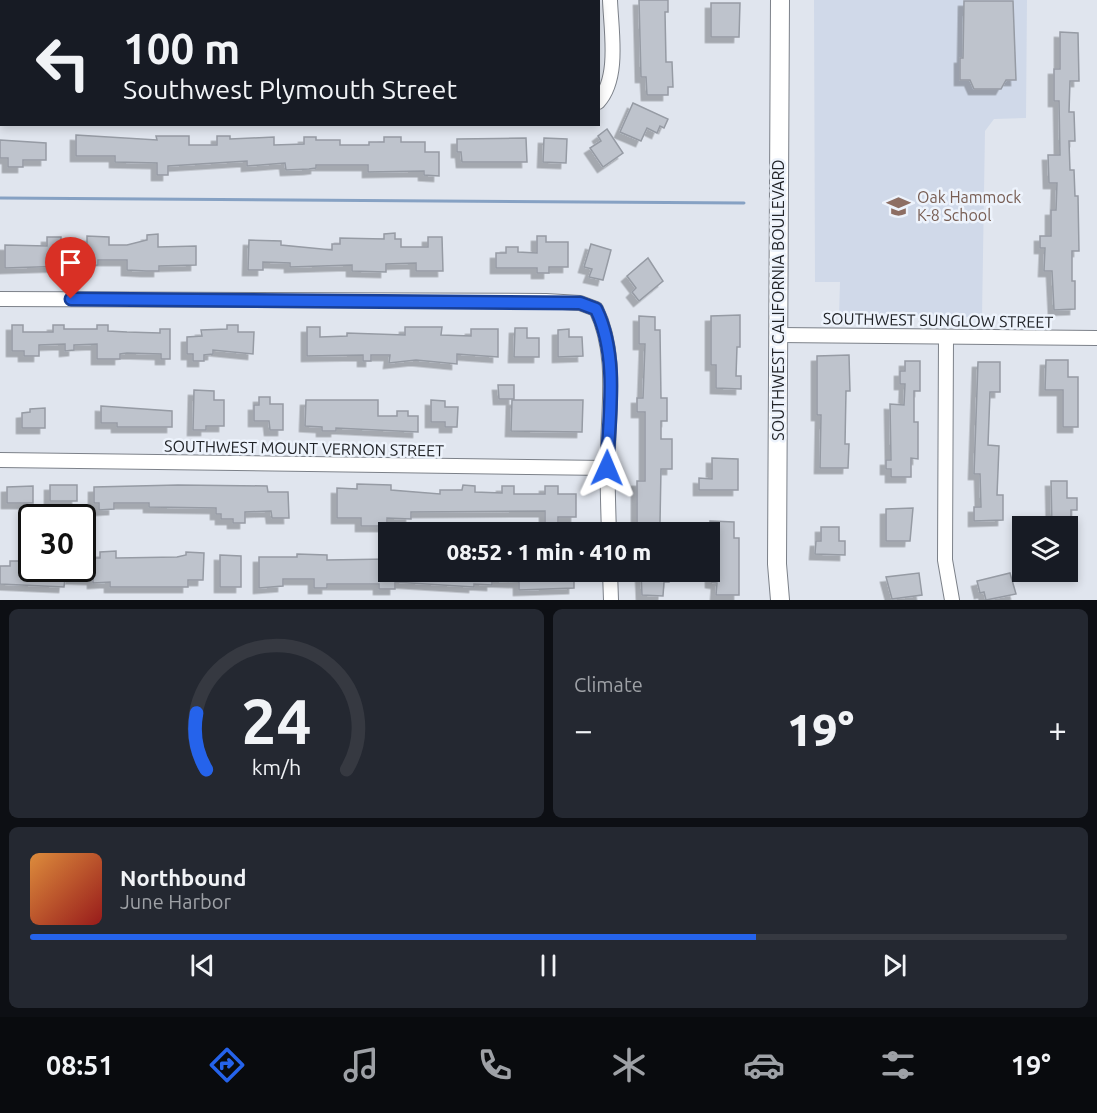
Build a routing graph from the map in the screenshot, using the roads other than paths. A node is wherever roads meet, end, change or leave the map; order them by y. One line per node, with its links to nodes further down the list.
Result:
1 (610, 0): 3 (street)
2 (780, 0): 5 (street, SOUTHWEST CALIFORNIA BOULEVARD)
3 (600, 99)
4 (0, 299): 9 (street)
5 (778, 335): 6 (street, SOUTHWEST SUNGLOW STREET); 13 (street, SOUTHWEST CALIFORNIA BOULEVARD)
6 (946, 337): 7 (street, SOUTHWEST SUNGLOW STREET); 14 (street)
7 (1097, 338)
8 (0, 460): 9 (street, SOUTHWEST MOUNT VERNON STREET)
9 (607, 468): 10 (street)
10 (609, 522)
11 (610, 582): 12 (street)
12 (611, 600)
13 (780, 600)
14 (952, 600)

